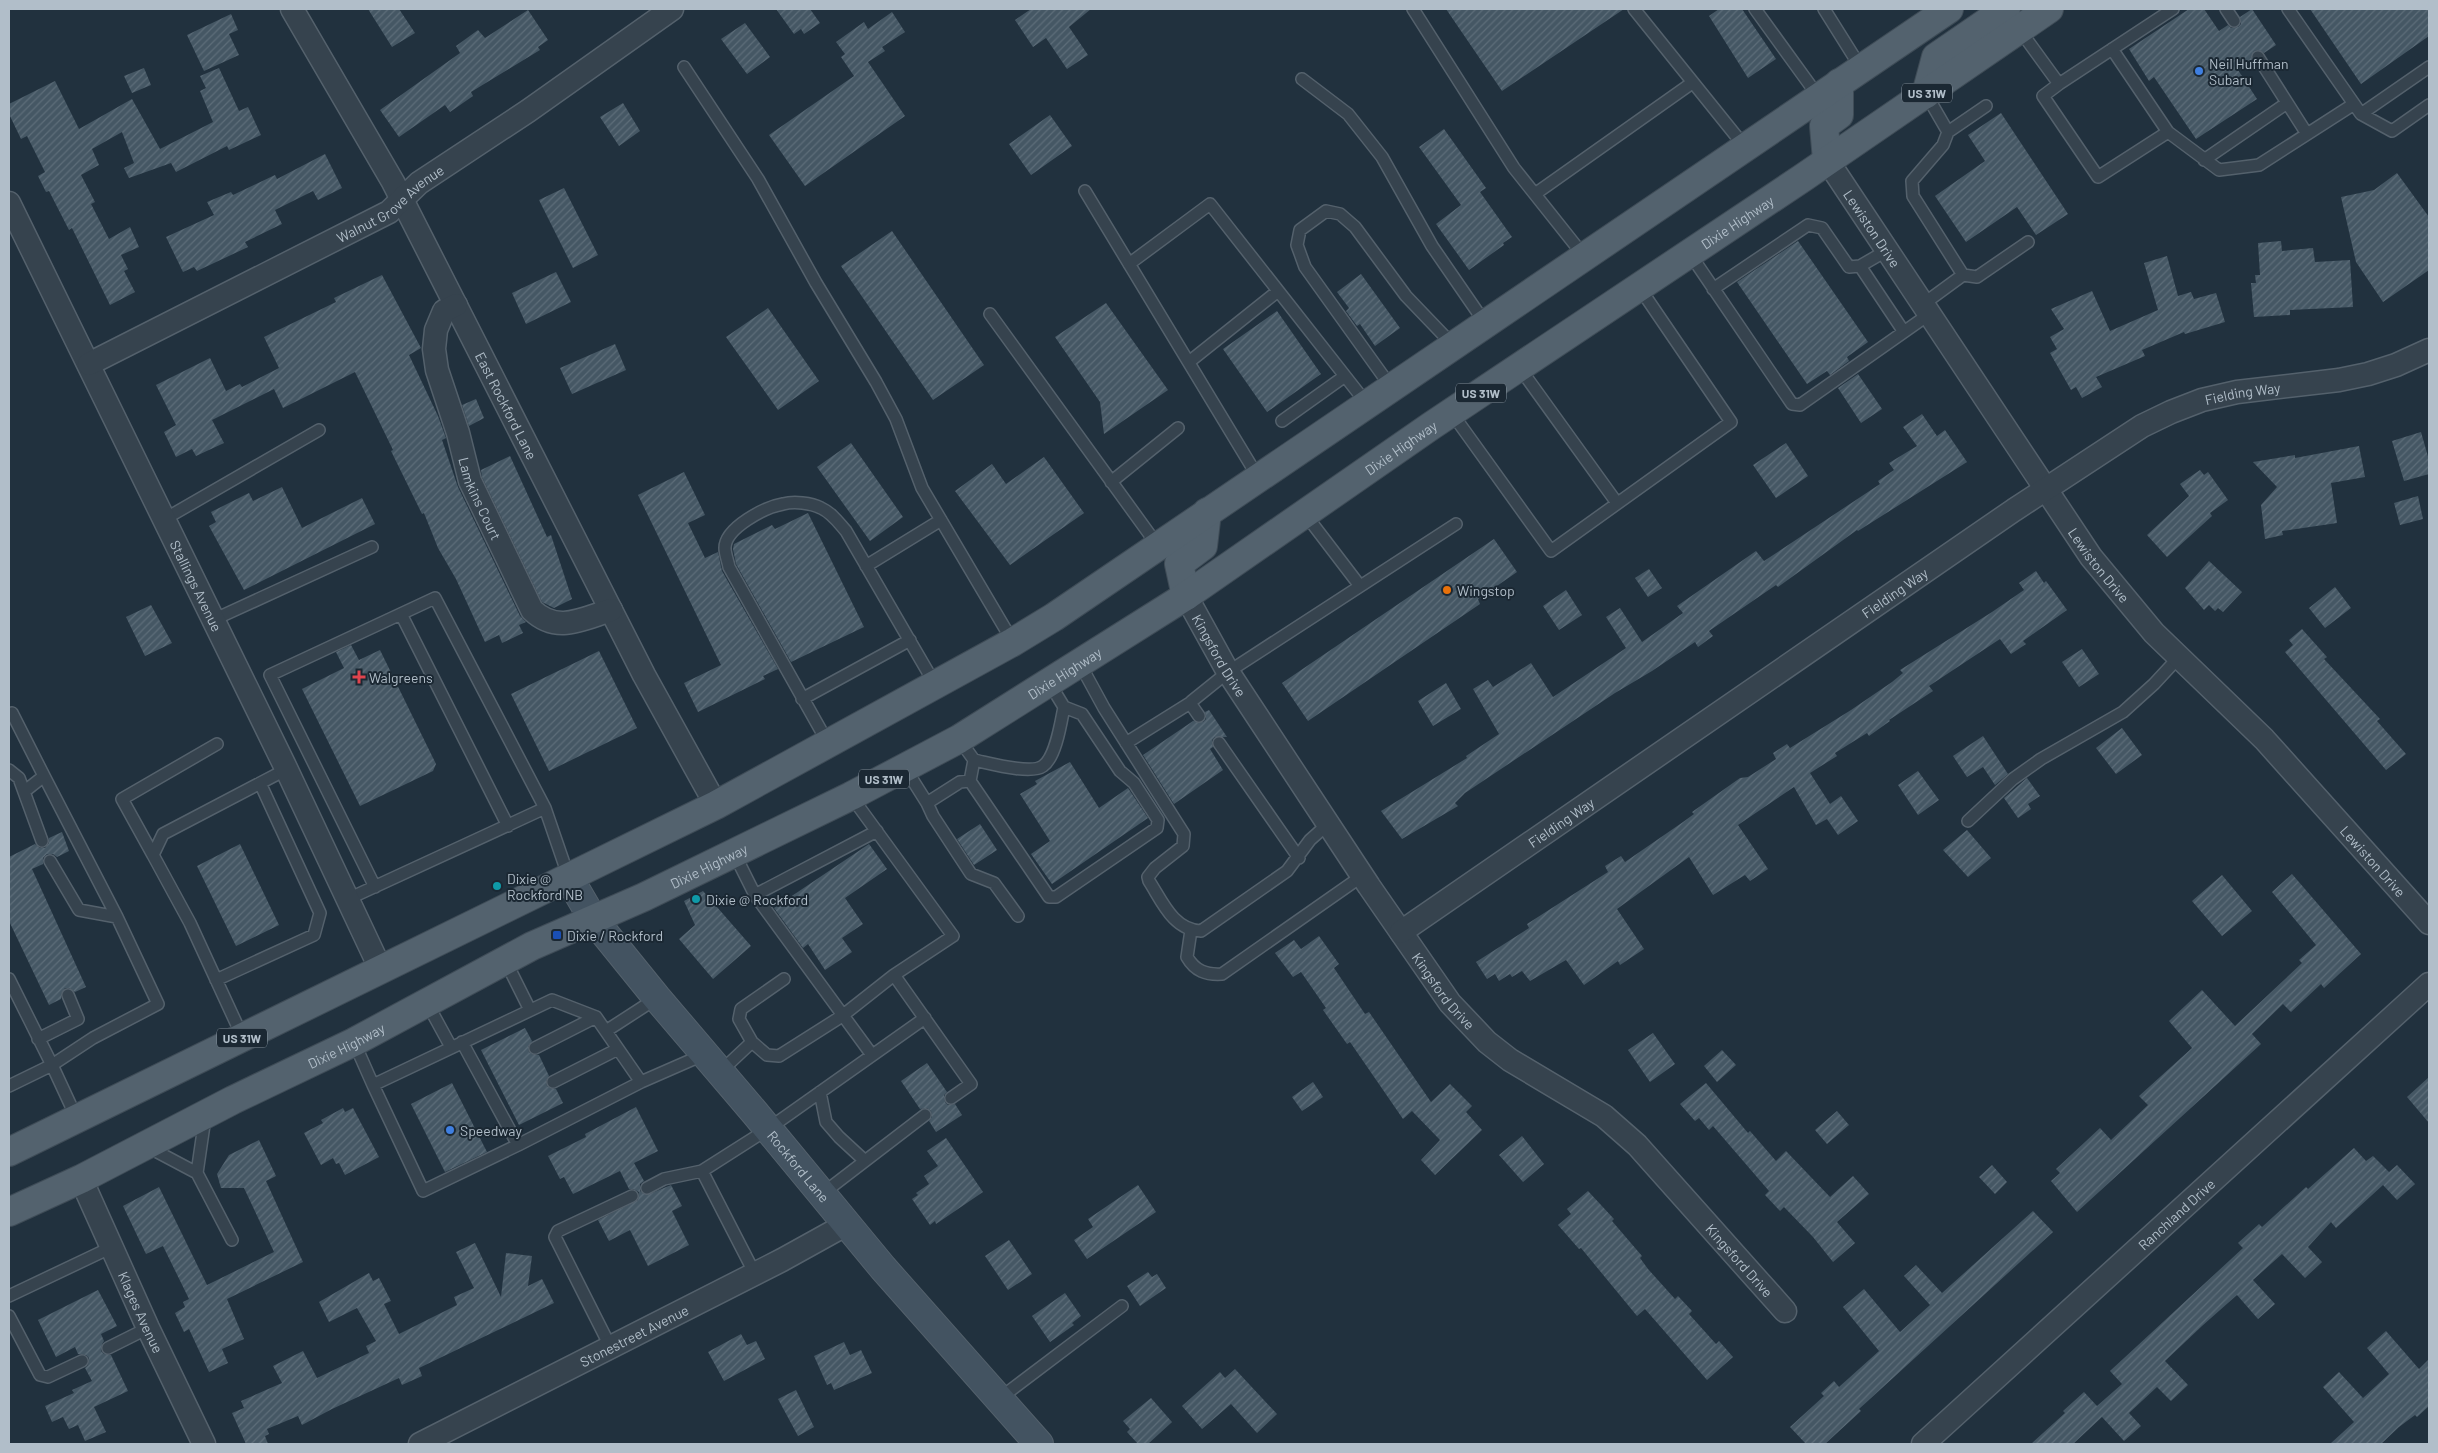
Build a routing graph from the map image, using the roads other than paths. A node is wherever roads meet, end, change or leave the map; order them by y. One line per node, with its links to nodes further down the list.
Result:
1 (292, 9): 37 (street, East Rockford Lane)
2 (672, 9): 37 (street, Walnut Grove Avenue)
3 (1413, 9): 36 (lane)
4 (1634, 9): 20 (lane)
5 (1755, 9): 22 (lane)
6 (1824, 9): 18 (lane)
7 (1949, 9): 18 (main road, US 31W)
8 (2049, 9): 12 (main road, Dixie Highway / US 31W)
9 (2173, 9): 14 (lane)
10 (2226, 9): 13 (lane)
11 (2288, 9): 25 (lane)
12 (2012, 19): 21 (lane); 23 (main road, Dixie Highway / US 31W)
13 (2234, 21)
14 (2112, 49): 21 (lane); 30 (lane)
15 (2258, 56): 24 (lane)
16 (684, 66): 73 (lane)
17 (2429, 67): 28 (lane)
18 (1862, 68): 22 (main road, US 31W)
19 (1302, 79): 52 (lane)
20 (1692, 83): 32 (lane); 36 (lane)
21 (2059, 84): 30 (lane)
22 (1828, 89): 32 (main road, US 31W); 33 (main road)
23 (1926, 94): 29 (lane); 33 (main road, Dixie Highway / US 31W)
24 (2287, 103): 31 (lane); 34 (lane)
25 (2354, 104): 28 (lane); 31 (lane)
26 (1986, 106): 29 (lane)
27 (2429, 106): 28 (lane)
28 (2361, 114)
29 (1948, 132): 45 (lane)
30 (2168, 132): 34 (lane)
31 (2307, 134): 34 (lane)
32 (1745, 147): 42 (main road, US 31W)
33 (1827, 160): 40 (street, Lewiston Drive); 41 (main road, Dixie Highway / US 31W)
34 (2204, 160)
35 (1085, 191): 43 (lane)
36 (1535, 194): 42 (lane)
37 (401, 200): 49 (street, East Rockford Lane); 57 (street, Walnut Grove Avenue)
38 (9, 203): 57 (street, Stallings Avenue)
39 (2028, 242): 45 (lane)
40 (1886, 251): 44 (lane); 50 (street, Lewiston Drive)
41 (1690, 254): 46 (main road, Dixie Highway / US 31W); 47 (lane)
42 (1584, 256): 52 (main road, US 31W)
43 (1129, 264): 48 (lane); 56 (lane)
44 (1860, 266): 47 (lane); 53 (lane)
45 (1964, 275): 50 (lane)
46 (1639, 287): 58 (main road, Dixie Highway / US 31W); 69 (lane)
47 (1714, 289): 53 (lane)
48 (1278, 291): 56 (lane); 59 (lane)
49 (456, 305): 80 (street, East Rockford Lane); 80 (street, Lamkins Court)
50 (1925, 310): 53 (lane); 68 (street, Lewiston Drive)
51 (990, 314): 67 (lane)
52 (1485, 323): 54 (main road, US 31W)
53 (1904, 332)
54 (1453, 345): 60 (main road, US 31W); 60 (lane)
55 (2429, 350): 68 (street, Fielding Way)
56 (1189, 362): 66 (lane)
57 (89, 364): 72 (street, Stallings Avenue)
58 (1520, 367): 62 (main road, Dixie Highway / US 31W); 69 (lane)
59 (1345, 376): 61 (lane); 63 (lane)
60 (1391, 387): 61 (main road, US 31W)
61 (1367, 404): 66 (main road, US 31W)
62 (1451, 412): 69 (lane); 71 (main road, Dixie Highway / US 31W)
63 (1282, 421)
64 (1178, 428): 67 (lane)
65 (319, 430): 72 (lane)
66 (1258, 477): 70 (main road, US 31W)
67 (1111, 482): 75 (lane)
68 (2046, 490): 85 (street, Lewiston Drive); 130 (street, Fielding Way)
69 (1617, 503)
70 (1208, 512): 75 (main road, US 31W); 79 (main road)
71 (1304, 513): 78 (lane); 79 (main road, Dixie Highway / US 31W)
72 (164, 520): 82 (street, Stallings Avenue)
73 (941, 520): 77 (lane); 84 (lane)
74 (1456, 524): 78 (lane)
75 (1158, 546): 84 (main road, US 31W)
76 (372, 547): 82 (lane)
77 (866, 566): 83 (lane); 90 (lane)
78 (1360, 586): 87 (lane)
79 (1186, 596): 86 (main road, Dixie Highway / US 31W); 87 (street, Kingsford Drive)
80 (611, 610): 109 (street, East Rockford Lane)
81 (401, 614): 110 (lane); 113 (lane); 122 (lane)
82 (213, 620): 101 (street, Stallings Avenue)
83 (910, 640): 89 (lane); 90 (lane)
84 (1013, 642): 89 (main road, US 31W)
85 (2179, 657): 111 (lane); 128 (street, Lewiston Drive)
86 (1080, 664): 88 (main road, Dixie Highway / US 31W); 95 (lane)
87 (1228, 672): 91 (lane); 112 (street, Kingsford Drive)
88 (1050, 684): 92 (lane); 99 (main road, Dixie Highway / US 31W)
89 (936, 686): 98 (main road, US 31W)
90 (802, 699): 98 (lane)
91 (1190, 704): 94 (lane); 95 (lane)
92 (1064, 708): 99 (lane); 104 (lane)
93 (9, 715): 103 (lane)
94 (1200, 716)
95 (1126, 743): 129 (lane)
96 (1218, 743): 118 (lane)
97 (217, 744): 117 (lane)
98 (828, 744): 109 (main road, US 31W)
99 (967, 750): 100 (main road, Dixie Highway / US 31W); 104 (lane)
100 (905, 768): 107 (main road, Dixie Highway / US 31W); 108 (lane)
101 (287, 769): 105 (lane); 124 (street, Stallings Avenue)
102 (9, 770): 106 (lane)
103 (44, 776): 106 (lane); 126 (lane)
104 (970, 781): 108 (lane)
105 (260, 782): 117 (lane); 136 (lane)
106 (25, 791): 115 (lane)
107 (851, 796): 114 (lane); 116 (main road, Dixie Highway / US 31W)
108 (927, 803): 125 (lane)
109 (716, 805): 121 (main road, US 31W)
110 (545, 808): 113 (lane); 121 (lane)
111 (1968, 821)
112 (1329, 823): 118 (lane); 120 (street, Kingsford Drive)
113 (508, 826): 122 (lane)
114 (877, 831): 123 (lane); 133 (lane)
115 (42, 841)
116 (734, 853): 123 (lane); 127 (main road, Dixie Highway / US 31W)
117 (153, 854): 136 (lane)
118 (1299, 858): 129 (lane)
119 (50, 861): 126 (lane)
120 (1362, 876): 129 (lane); 130 (street, Kingsford Drive)
121 (569, 878): 127 (main road, Rockford Lane); 132 (main road, US 31W)
122 (375, 887): 124 (lane)
123 (755, 895): 142 (lane)
124 (348, 899): 132 (street, Stallings Avenue)
125 (1018, 916)
126 (117, 917): 156 (lane)
127 (593, 919): 131 (main road, Dixie Highway / US 31W); 139 (main road, Rockford Lane)
128 (2428, 920)
129 (1191, 930)
130 (1401, 932): 184 (street, Kingsford Drive)
131 (505, 960): 140 (main road, Dixie Highway / US 31W); 141 (lane)
132 (381, 970): 146 (main road, US 31W)
133 (894, 975): 142 (lane); 144 (lane)
134 (9, 978): 147 (lane)
135 (784, 979): 150 (lane)
136 (216, 980): 146 (lane)
137 (2429, 984): 194 (street, Ranchland Drive)
138 (68, 995): 147 (lane)
139 (657, 998): 145 (lane); 155 (main road, Rockford Lane)
140 (426, 1002): 148 (main road, Dixie Highway / US 31W); 151 (lane)
141 (530, 1010): 143 (lane); 149 (lane)
142 (842, 1016): 150 (lane); 154 (lane)
143 (596, 1017): 145 (lane); 152 (lane)
144 (925, 1018): 154 (lane); 162 (lane)
145 (606, 1031): 153 (lane)
146 (243, 1038): 165 (main road, US 31W)
147 (38, 1039): 156 (lane)
148 (354, 1042): 159 (lane); 163 (main road, Dixie Highway / US 31W)
149 (462, 1042): 151 (lane); 167 (lane)
150 (752, 1042): 155 (lane)
151 (451, 1047): 159 (lane)
152 (535, 1048)
153 (618, 1049): 157 (lane); 158 (lane)
154 (872, 1055): 161 (lane)
155 (713, 1063): 158 (lane); 166 (main road, Rockford Lane)
156 (52, 1066): 160 (lane); 165 (lane)
157 (553, 1082)
158 (641, 1082): 167 (lane)
159 (373, 1085): 167 (lane)
160 (9, 1086)
161 (820, 1092): 166 (lane); 170 (lane)
162 (951, 1098)
163 (206, 1115): 168 (main road, Dixie Highway / US 31W); 172 (lane)
164 (925, 1115): 170 (lane)
165 (77, 1119): 169 (main road, US 31W)
166 (768, 1129): 171 (lane); 175 (main road, Rockford Lane)
167 (518, 1145)
168 (146, 1146): 172 (lane); 173 (main road, Dixie Highway / US 31W)
169 (9, 1152)
170 (865, 1161): 175 (lane)
171 (702, 1171): 174 (lane); 181 (lane)
172 (197, 1173): 179 (lane)
173 (81, 1179): 177 (main road, Dixie Highway / US 31W); 180 (street, Klages Avenue)
174 (647, 1188)
175 (822, 1194): 178 (main road, Rockford Lane)
176 (632, 1196): 188 (lane)
177 (9, 1212)
178 (847, 1224): 181 (street, Stonestreet Avenue); 190 (main road, Rockford Lane)
179 (232, 1240)
180 (112, 1247): 182 (lane); 186 (street, Klages Avenue)
181 (755, 1274): 188 (street, Stonestreet Avenue)
182 (9, 1294)
183 (1122, 1306): 190 (lane)
184 (1784, 1311)
185 (9, 1316): 189 (lane)
186 (148, 1328): 187 (lane); 191 (street, Klages Avenue)
187 (108, 1348)
188 (611, 1348): 192 (street, Stonestreet Avenue)
189 (82, 1361)
190 (999, 1399): 193 (main road, Rockford Lane)
191 (204, 1444)
192 (420, 1444)
193 (1039, 1444)
194 (1923, 1444)

